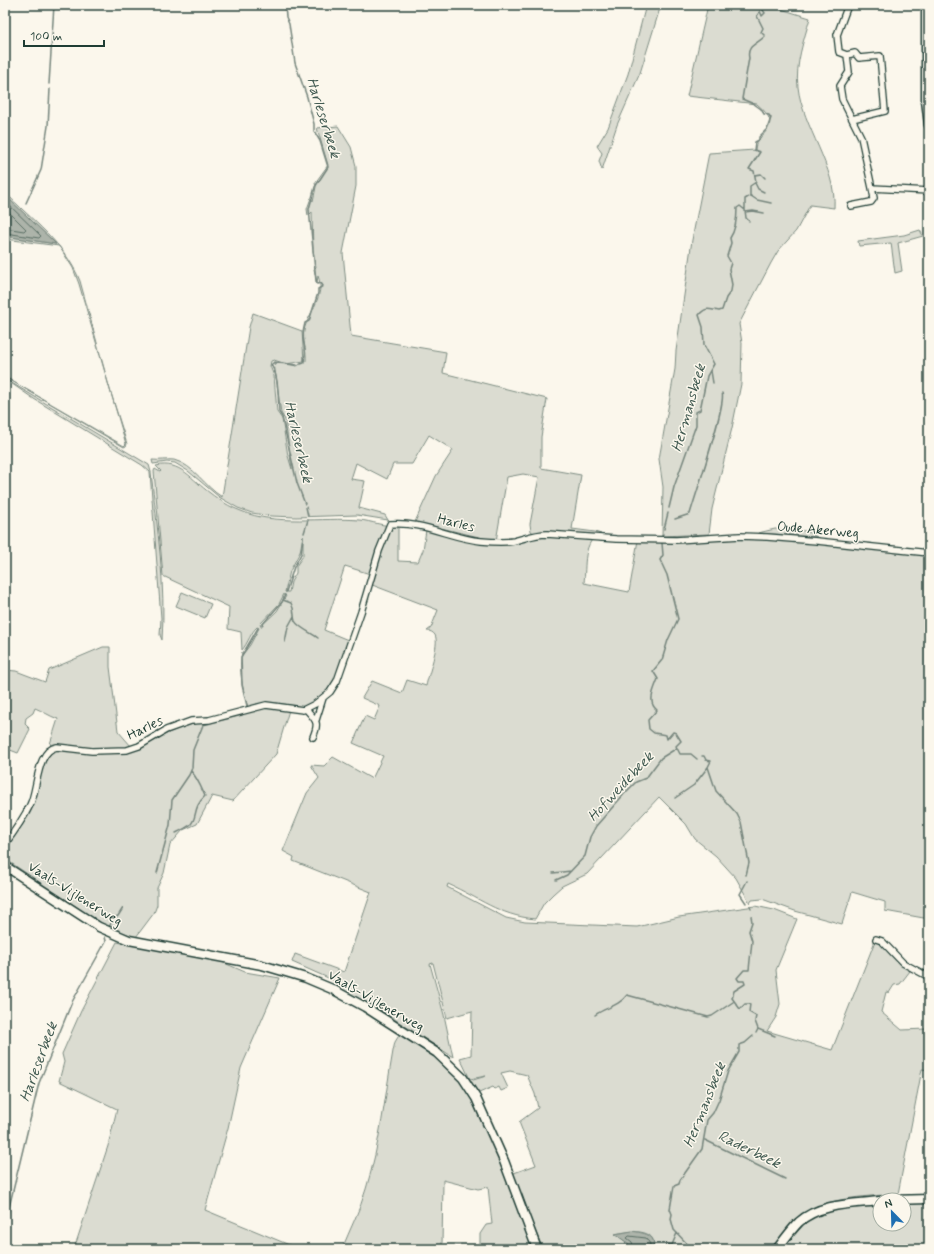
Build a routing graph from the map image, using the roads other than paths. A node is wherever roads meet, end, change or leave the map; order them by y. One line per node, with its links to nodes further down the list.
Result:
1 (848, 5): 3 (street)
2 (926, 5): 4 (street)
3 (847, 55): 5 (street); 5 (street)
4 (927, 60): 6 (street)
5 (852, 119): 7 (street)
6 (929, 125)
7 (872, 188): 8 (street); 9 (street)
8 (929, 191)
9 (851, 206)
10 (704, 539): 11 (street, Oude Akerweg); 12 (street, Harles)
11 (929, 554)
12 (323, 698): 13 (street, Harles); 14 (street, Harles)
13 (306, 709): 14 (street); 16 (street, Harles)
14 (316, 720): 15 (street, Harles)
15 (313, 737)
16 (5, 844)
17 (5, 866): 23 (street, Vaals-Vijlenerweg)
18 (876, 939): 19 (street)
19 (929, 977)
20 (912, 1199): 21 (street)
21 (929, 1199)
22 (872, 1202): 24 (street)
23 (538, 1249)
24 (777, 1249)

